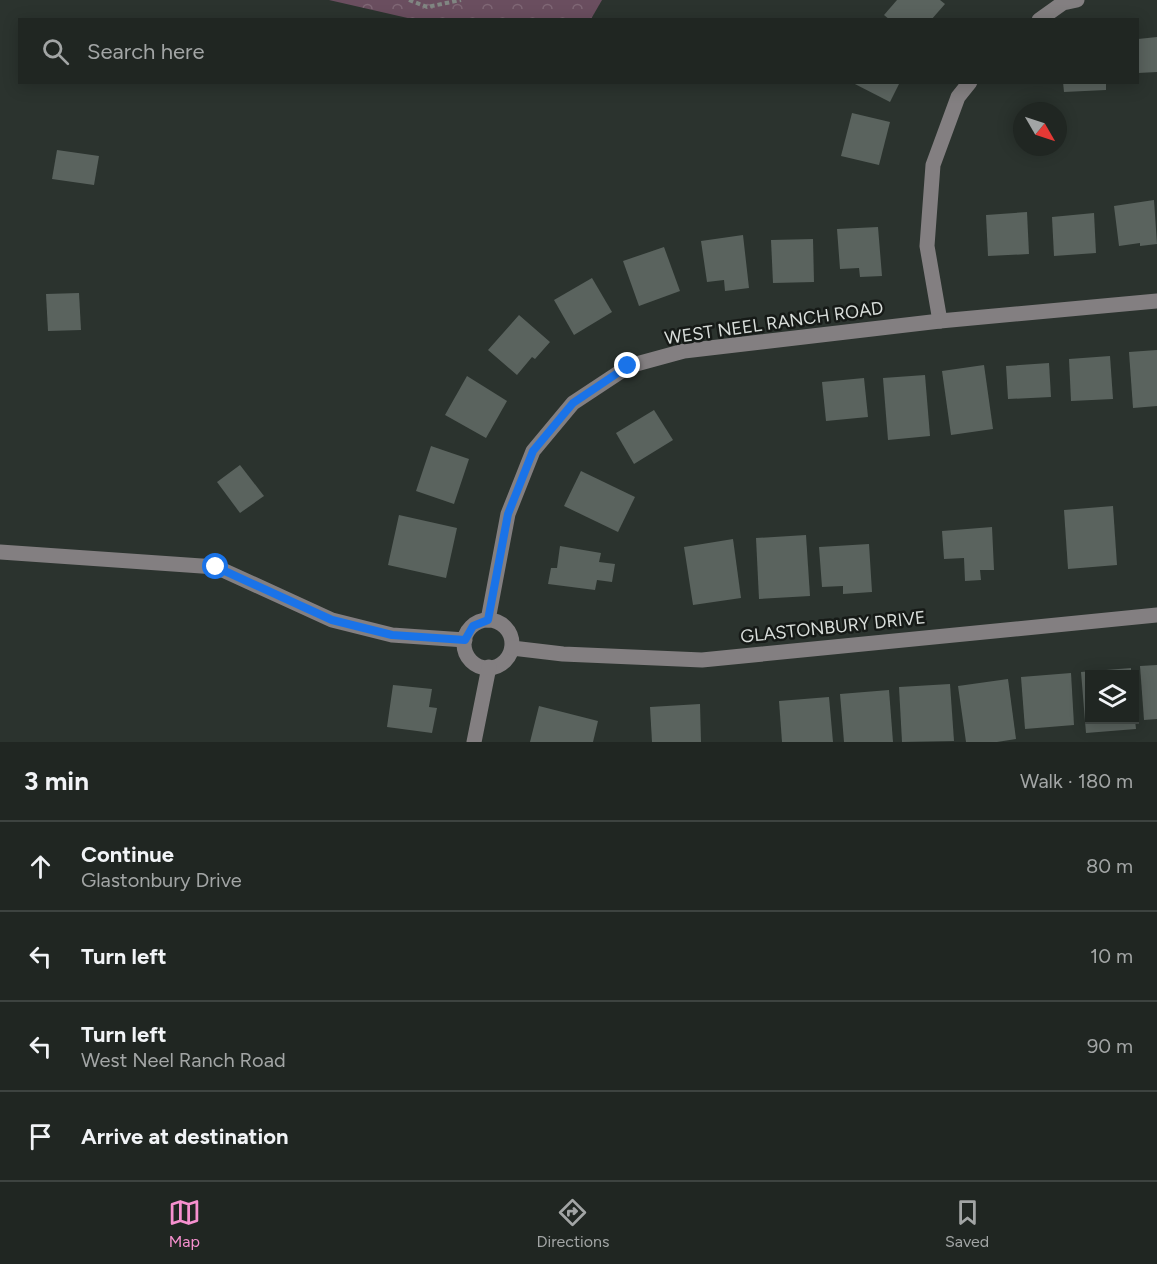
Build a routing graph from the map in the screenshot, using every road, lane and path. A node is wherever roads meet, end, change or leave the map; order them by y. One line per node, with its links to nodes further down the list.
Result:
1 (409, 0): 2 (path)
2 (461, 0)
3 (1077, 0): 4 (street)
4 (1042, 18)
5 (968, 84): 7 (street)
6 (1157, 302): 7 (street, WEST NEEL RANCH ROAD)
7 (940, 321): 10 (street, WEST NEEL RANCH ROAD)
8 (0, 552): 11 (street)
9 (1157, 615): 12 (street, GLASTONBURY DRIVE)
10 (488, 620): 11 (street); 12 (street)
11 (465, 640): 13 (street)
12 (512, 648): 13 (street)
13 (489, 667): 14 (street)
14 (474, 742)

